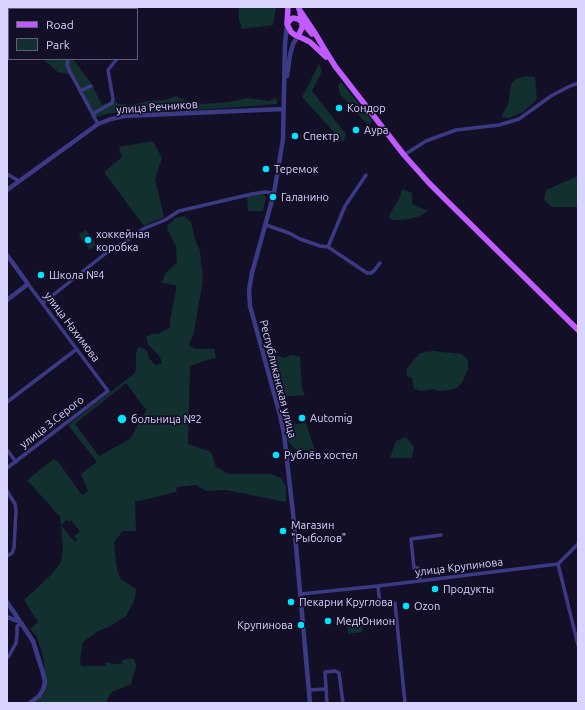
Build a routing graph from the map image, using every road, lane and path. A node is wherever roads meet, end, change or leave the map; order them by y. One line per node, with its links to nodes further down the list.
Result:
1 (288, 7): 4 (main road)
2 (298, 8): 3 (main road); 6 (main road)
3 (302, 22): 4 (main road); 5 (main road); 6 (main road)
4 (287, 24): 5 (main road); 12 (street)
5 (299, 38): 9 (main road); 12 (street)
6 (322, 45): 9 (main road)
7 (68, 60): 13 (street)
8 (116, 60): 15 (street)
9 (335, 66): 17 (main road)
10 (578, 83): 17 (street)
11 (91, 86): 13 (street)
12 (285, 87): 14 (street, Республиканская улица)
13 (80, 91): 15 (street)
14 (283, 109): 16 (street, улица Речников); 22 (street, Республиканская улица)
15 (93, 115): 16 (street)
16 (98, 124): 20 (street, улица Речников)
17 (404, 155): 30 (main road)
18 (7, 174): 20 (street)
19 (366, 175): 24 (street)
20 (19, 181): 21 (street, улица Речников)
21 (7, 190)
22 (274, 193): 23 (street, Республиканская улица); 29 (street)
23 (266, 224): 24 (street); 44 (street, Республиканская улица)
24 (328, 247): 26 (street)
25 (7, 255): 27 (street, улица Нахимова)
26 (380, 263)
27 (28, 284): 28 (street); 29 (street, улица Нахимова)
28 (7, 300)
29 (42, 303): 31 (street, улица Нахимова)
30 (578, 330)
31 (77, 349): 32 (street, улица Нахимова); 33 (street)
32 (108, 390): 35 (street, улица З.Серого)
33 (7, 402)
34 (7, 450): 35 (street)
35 (16, 462): 36 (street, улица З.Серого)
36 (7, 468)
37 (7, 491): 40 (street)
38 (441, 536): 42 (street)
39 (578, 544): 41 (street)
40 (7, 556)
41 (558, 564): 42 (street, улица Крупинова); 48 (street)
42 (420, 581): 43 (street, улица Крупинова)
43 (378, 586): 44 (street, улица Крупинова); 56 (street)
44 (301, 594): 51 (street, Республиканская улица)
45 (7, 602): 47 (street)
46 (7, 617): 47 (street)
47 (22, 623): 49 (street); 52 (street)
48 (578, 645)
49 (7, 658)
50 (326, 689): 51 (street); 54 (street); 55 (street)
51 (309, 690): 53 (street, Республиканская улица)
52 (30, 703)
53 (310, 703)
54 (327, 703)
55 (343, 703)
56 (405, 703)

